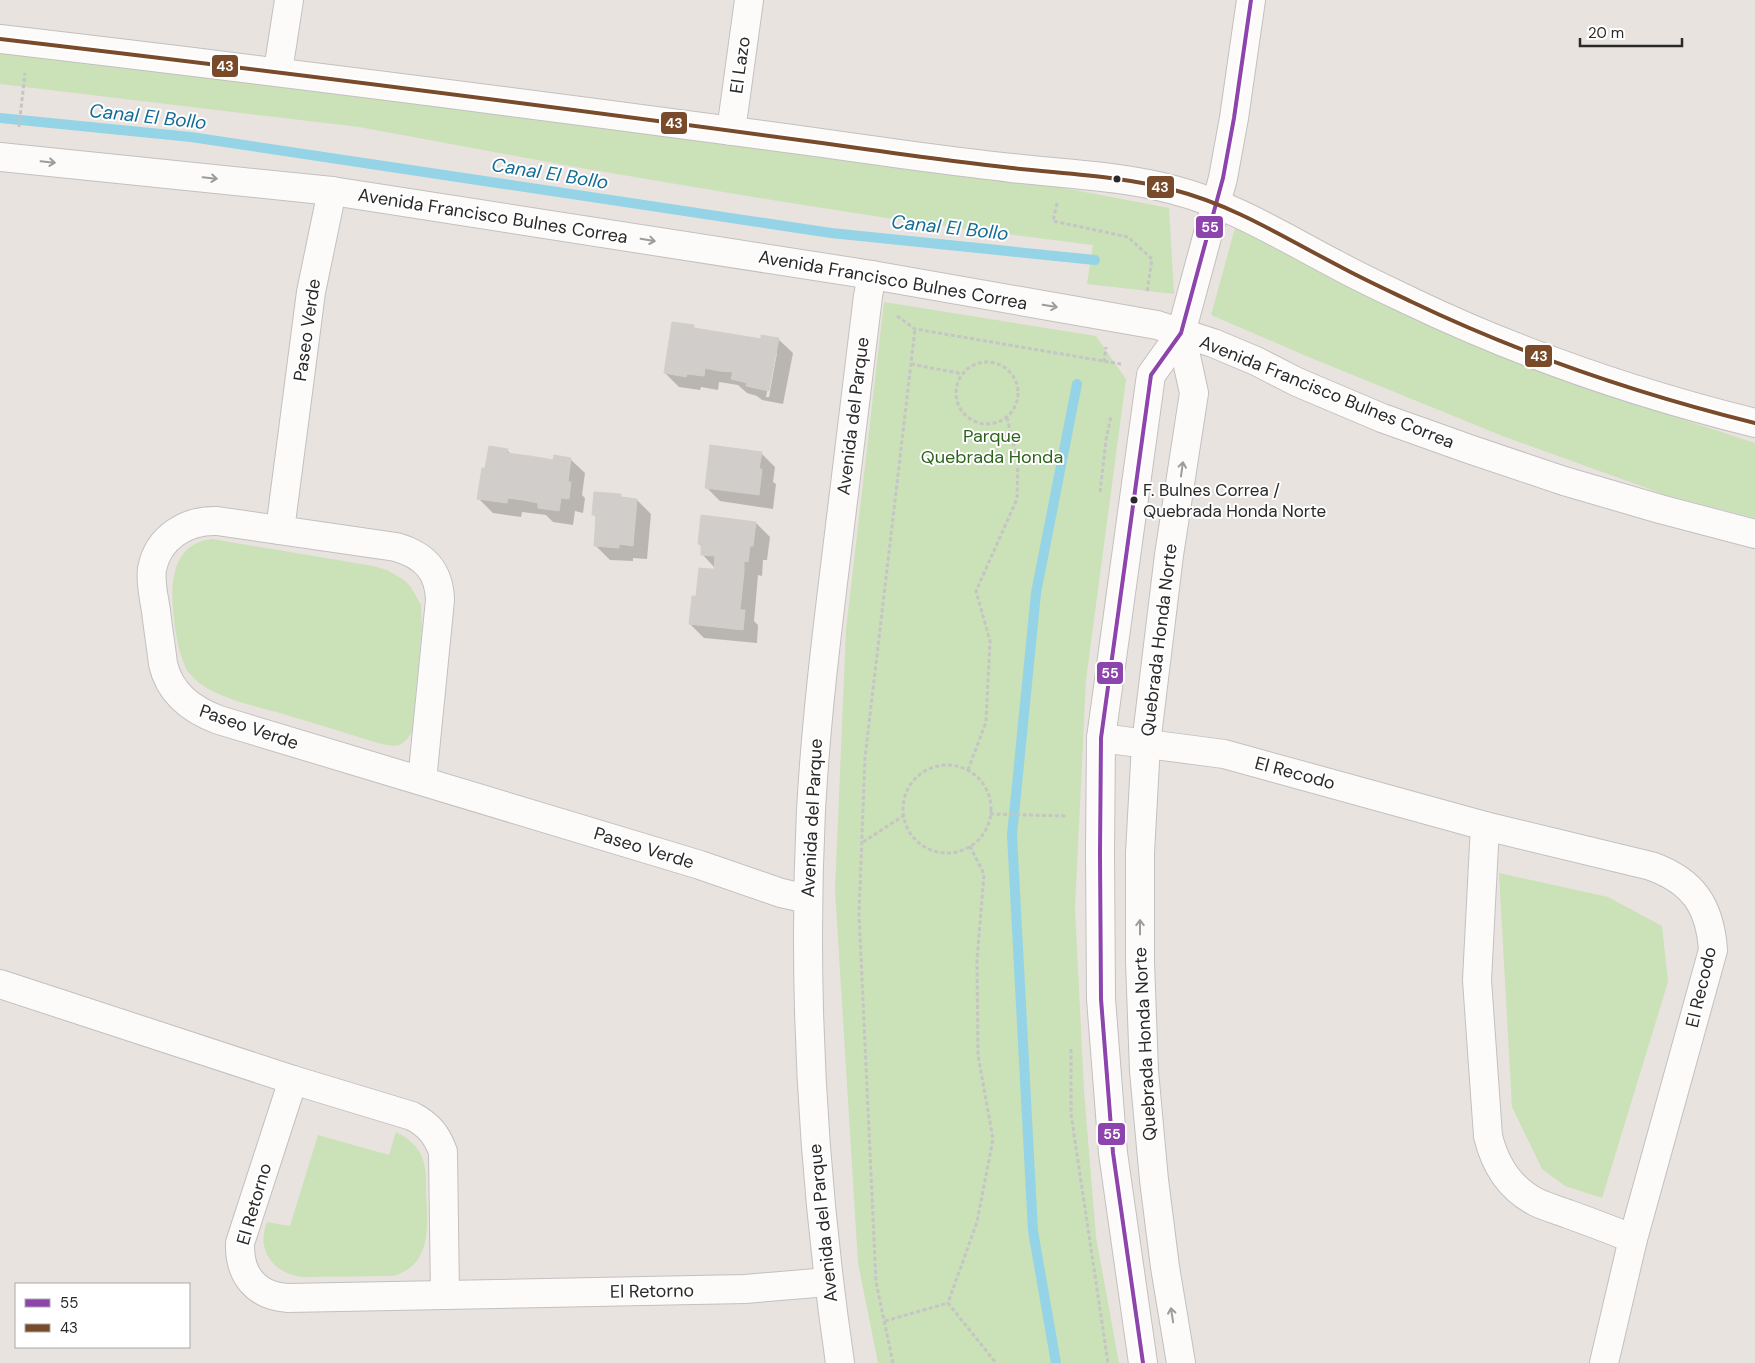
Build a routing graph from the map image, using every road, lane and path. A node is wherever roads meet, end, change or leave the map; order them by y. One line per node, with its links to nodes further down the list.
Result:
1 (289, 0): 5 (street)
2 (749, 0): 8 (street, El Lazo)
3 (1252, 0): 12 (street)
4 (0, 39): 5 (street)
5 (278, 71): 8 (street)
6 (25, 78): 7 (path)
7 (18, 131)
8 (731, 131): 10 (street)
9 (0, 157): 11 (street, Avenida Francisco Bulnes Correa, one-way to 11)
10 (1063, 174): 12 (street); 14 (path)
11 (332, 191): 13 (street, Avenida Francisco Bulnes Correa, one-way to 13); 24 (street, Paseo Verde)
12 (1216, 203): 17 (street); 23 (street)
13 (870, 286): 15 (street, Avenida Francisco Bulnes Correa, one-way to 15); 16 (path); 36 (street, Avenida del Parque)
14 (1146, 300)
15 (1109, 316): 17 (street, Avenida Francisco Bulnes Correa); 18 (path)
16 (915, 329): 18 (path); 19 (path)
17 (1181, 333): 21 (street); 25 (street, Avenida Francisco Bulnes Correa); 27 (street, Quebrada Honda Norte, one-way to 17)
18 (1104, 362): 21 (path)
19 (911, 364): 20 (path); 34 (path)
20 (961, 375): 22 (path); 22 (path)
21 (1151, 375): 26 (street)
22 (1007, 418): 28 (path)
23 (1755, 423)
24 (280, 530): 29 (street, Paseo Verde); 29 (street, Paseo Verde)
25 (1755, 534)
26 (1101, 738): 27 (street, El Recodo); 47 (street)
27 (1146, 744): 33 (street, El Recodo); 48 (street, Quebrada Honda Norte, one-way to 27)
28 (968, 770): 30 (path); 31 (path)
29 (422, 781): 36 (street, Paseo Verde)
30 (990, 814): 32 (path); 35 (path)
31 (903, 816): 34 (path); 35 (path)
32 (1068, 816)
33 (1485, 826): 39 (street); 39 (street, El Recodo)
34 (862, 842): 43 (path)
35 (970, 846): 42 (path)
36 (808, 899): 40 (street, Avenida del Parque)
37 (0, 984): 38 (street)
38 (293, 1080): 41 (street); 41 (street, El Retorno)
39 (1633, 1239): 49 (street, El Recodo)
40 (828, 1282): 41 (street, El Retorno); 44 (street, Avenida del Parque)
41 (445, 1295)
42 (948, 1303): 43 (path); 46 (path)
43 (884, 1321): 45 (path)
44 (840, 1363)
45 (894, 1363)
46 (996, 1363)
47 (1143, 1363)
48 (1181, 1363)
49 (1604, 1363)

